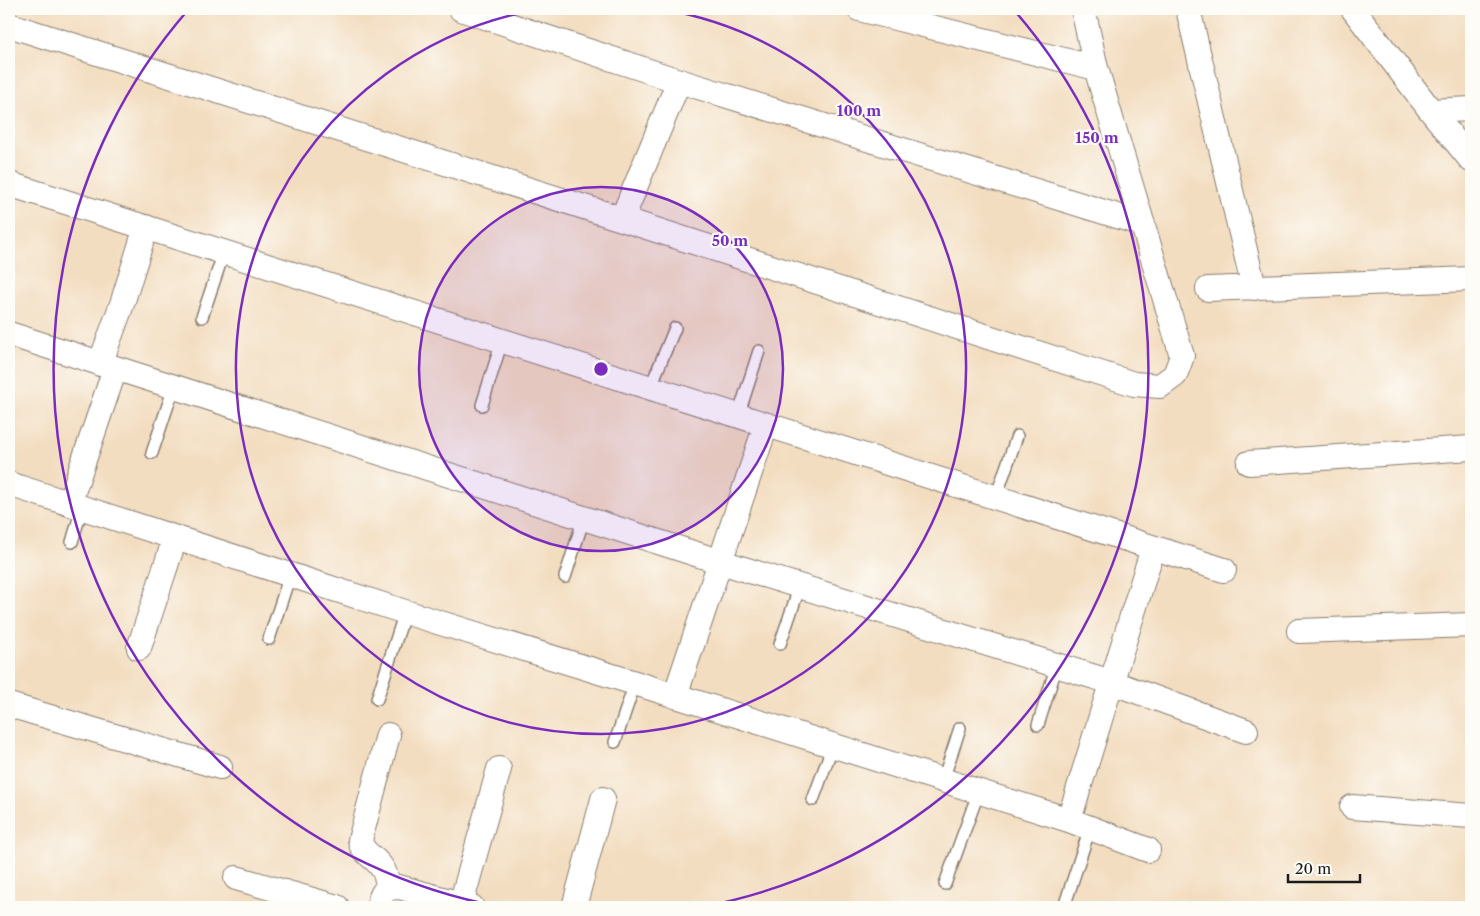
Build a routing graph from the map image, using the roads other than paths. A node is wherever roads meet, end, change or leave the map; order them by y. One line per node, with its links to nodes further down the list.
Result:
1 (461, 9): 8 (street)
2 (858, 9): 7 (street)
3 (1083, 9): 7 (street)
4 (1188, 9): 18 (street)
5 (1354, 9): 10 (street)
6 (9, 25): 13 (street)
7 (1096, 68): 14 (street)
8 (678, 81): 13 (street); 14 (street)
9 (1471, 108): 10 (street)
10 (1430, 111): 11 (street)
11 (1471, 160)
12 (9, 184): 15 (street)
13 (622, 219): 14 (street)
14 (1143, 224)
15 (146, 227): 16 (street); 25 (street)
16 (224, 252): 20 (lane); 23 (street)
17 (1471, 279): 18 (street)
18 (1254, 288): 19 (street)
19 (1208, 289)
20 (202, 317)
21 (675, 328): 27 (lane)
22 (9, 334): 25 (street)
23 (502, 341): 27 (street); 28 (lane)
24 (760, 351): 29 (lane)
25 (108, 366): 26 (street); 37 (street)
26 (174, 387): 33 (lane); 38 (street)
27 (650, 388): 29 (street)
28 (482, 405)
29 (738, 416): 30 (street)
30 (766, 425): 36 (street); 42 (street)
31 (1017, 436): 36 (lane)
32 (1471, 448): 34 (street)
33 (152, 453)
34 (1249, 463)
35 (9, 484): 37 (street)
36 (996, 497): 41 (street)
37 (76, 506): 39 (street); 40 (lane)
38 (584, 518): 42 (street); 45 (lane)
39 (175, 538): 44 (street); 52 (street)
40 (72, 542)
41 (1153, 548): 43 (street); 54 (street)
42 (721, 562): 46 (street); 56 (street)
43 (1224, 570)
44 (290, 575): 47 (street); 50 (lane)
45 (565, 576)
46 (800, 586): 51 (lane); 53 (street)
47 (405, 612): 55 (street); 57 (lane)
48 (1471, 625): 49 (street)
49 (1299, 631)
50 (269, 639)
51 (780, 644)
52 (139, 648)
53 (1057, 665): 54 (street); 59 (lane)
54 (1111, 682): 61 (street); 73 (street)
55 (636, 683): 56 (street); 63 (lane)
56 (675, 696): 64 (street)
57 (376, 699)
58 (9, 705): 65 (street)
59 (1038, 725)
60 (960, 728): 67 (lane)
61 (1246, 732)
62 (388, 735): 77 (street)
63 (615, 742)
64 (833, 745): 67 (street); 70 (lane)
65 (220, 767)
66 (499, 769): 78 (street)
67 (943, 780): 68 (street)
68 (978, 791): 73 (street); 76 (lane)
69 (603, 799): 80 (street)
70 (813, 800)
71 (1352, 807): 72 (street)
72 (1471, 816)
73 (1079, 824): 74 (street); 81 (lane)
74 (1148, 850)
75 (236, 878): 79 (street)
76 (945, 884)
77 (384, 897): 78 (street)
78 (467, 906)
79 (337, 907)
80 (574, 907)
81 (1064, 907)

